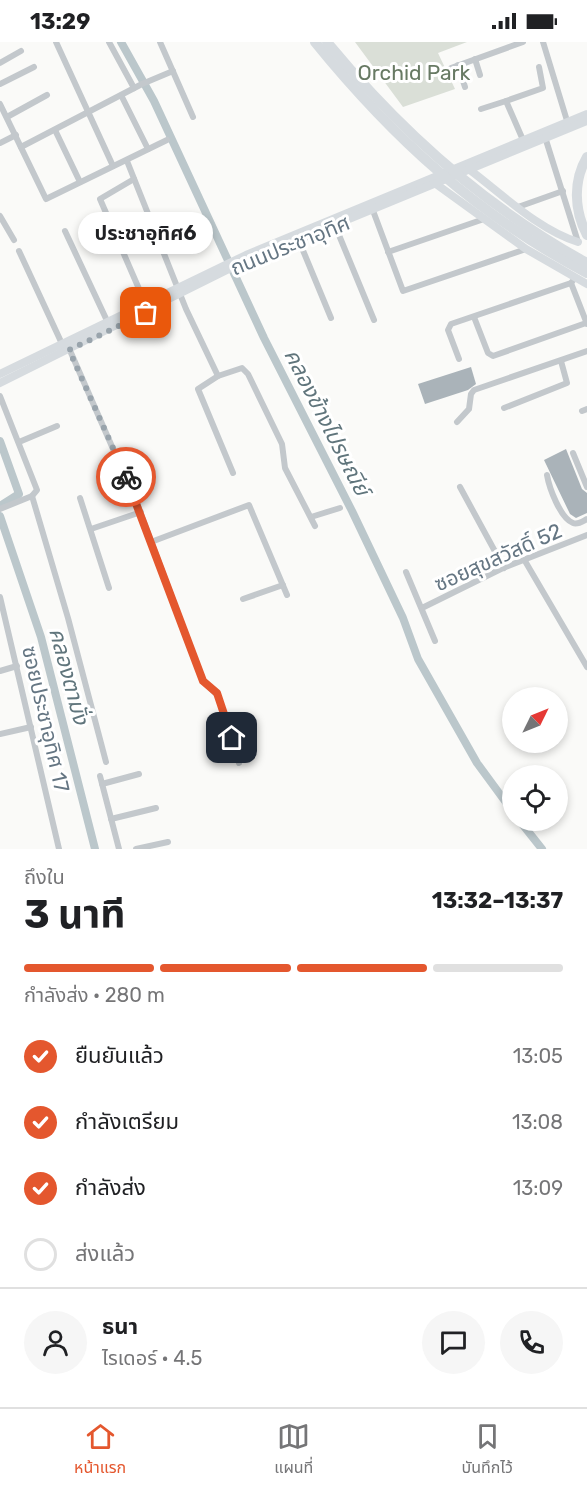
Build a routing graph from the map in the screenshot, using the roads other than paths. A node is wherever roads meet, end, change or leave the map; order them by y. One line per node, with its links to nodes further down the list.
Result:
1 (56, 42): 24 (street)
2 (109, 42): 18 (street)
3 (160, 42): 14 (street)
4 (315, 42): 60 (highway)
5 (321, 42): 42 (street)
6 (327, 42): 59 (highway)
7 (523, 42): 10 (street)
8 (543, 42): 29 (street)
9 (21, 51): 11 (street)
10 (475, 59): 15 (street); 17 (street)
11 (0, 63)
12 (34, 67): 16 (street)
13 (538, 67): 21 (street)
14 (173, 71): 18 (street); 27 (street)
15 (480, 75)
16 (0, 84)
17 (465, 87)
18 (134, 88): 20 (street)
19 (47, 95): 26 (street)
20 (122, 97): 24 (street); 37 (street)
21 (506, 101): 23 (street); 34 (street)
22 (0, 104): 26 (street)
23 (481, 109)
24 (90, 113): 30 (street); 40 (street)
25 (587, 114): 29 (main road, ถนนประชาอุทิศ)
26 (7, 117): 31 (street)
27 (193, 117)
28 (587, 121): 29 (main road, ถนนประชาอุทิศ)
29 (568, 125): 32 (main road, ถนนประชาอุทิศ)
30 (55, 130): 36 (street); 44 (street)
31 (16, 135): 35 (street); 36 (street)
32 (545, 135): 34 (main road, ถนนประชาอุทิศ); 41 (main road, ถนนประชาอุทิศ); 46 (street)
33 (167, 140): 37 (street)
34 (523, 140): 42 (main road, ถนนประชาอุทิศ)
35 (0, 142)
36 (21, 147): 44 (street)
37 (148, 149): 39 (street)
38 (587, 157): 54 (highway)
39 (127, 161): 40 (street); 43 (street)
40 (113, 166): 44 (street)
41 (470, 170): 45 (main road, ถนนประชาอุทิศ); 47 (main road)
42 (445, 173): 48 (main road, ถนนประชาอุทิศ)
43 (135, 179): 63 (street); 64 (street)
44 (80, 182)
45 (436, 184): 48 (main road, ถนนประชาอุทิศ); 50 (main road)
46 (563, 191): 47 (street); 54 (street)
47 (518, 207): 54 (main road)
48 (372, 208): 51 (main road, ถนนประชาอุทิศ); 58 (street)
49 (0, 216): 55 (street)
50 (484, 219): 56 (main road); 58 (street)
51 (334, 223): 53 (main road, ถนนประชาอุทิศ); 67 (street)
52 (65, 231): 69 (street)
53 (298, 237): 63 (main road, ถนนประชาอุทิศ); 66 (street)
54 (583, 238)
55 (14, 240)
56 (525, 249): 58 (street); 61 (main road)
57 (19, 251): 70 (street)
58 (388, 252)
59 (587, 263)
60 (587, 273)
61 (573, 280): 62 (main road); 65 (street); 68 (street)
62 (587, 284)
63 (179, 292): 64 (main road, ถนนประชาอุทิศ); 69 (main road, ถนนประชาอุทิศ); 75 (street)
64 (146, 305): 69 (main road, ถนนประชาอุทิศ)
65 (474, 317): 68 (street); 72 (street)
66 (332, 318)
67 (374, 320)
68 (587, 324)
69 (110, 327): 70 (main road, ถนนประชาอุทิศ)
70 (66, 347): 74 (main road, ถนนประชาอุทิศ); 76 (main road, ถนนประชาอุทิศ); 91 (street)
71 (587, 351): 73 (street)
72 (459, 359)
73 (561, 360): 78 (street); 79 (street)
74 (0, 374)
75 (218, 376): 83 (street); 92 (street)
76 (0, 383)
77 (0, 396): 81 (street)
78 (504, 408)
79 (457, 422)
80 (57, 426): 81 (street)
81 (19, 442): 87 (street)
82 (573, 453): 86 (street)
83 (233, 473)
84 (547, 475): 93 (street)
85 (460, 487): 100 (street)
86 (587, 487)
87 (32, 496): 90 (street); 115 (street)
88 (80, 498): 95 (street)
89 (340, 508): 92 (street)
90 (0, 509)
91 (141, 512): 95 (street); 97 (street)
92 (311, 517): 94 (street)
93 (587, 519)
94 (315, 526)
95 (91, 529): 103 (street)
96 (585, 536): 98 (street); 99 (street, ซอยสุขสวัสดิ์ 52)
97 (151, 542): 102 (street); 116 (street)
98 (587, 546)
99 (525, 561): 100 (street, ซอยสุขสวัสดิ์ 52); 111 (street)
100 (504, 568): 107 (street, ซอยสุขสวัสดิ์ 52)
101 (406, 572): 107 (street)
102 (283, 585): 104 (street); 106 (street)
103 (109, 588)
104 (287, 595)
105 (0, 597): 108 (street, ซอยประชาอุทิศ 17)
106 (243, 599)
107 (422, 608): 109 (street)
108 (4, 627): 110 (street, ซอยประชาอุทิศ 17)
109 (435, 641)
110 (17, 666): 112 (street); 113 (street, ซอยประชาอุทิศ 17)
111 (587, 667)
112 (0, 671)
113 (31, 727): 114 (street); 123 (street, ซอยประชาอุทิศ 17)
114 (0, 734)
115 (106, 762)
116 (239, 763)
117 (139, 774): 119 (street)
118 (100, 776): 119 (street)
119 (102, 784): 121 (street)
120 (156, 808): 121 (street)
121 (111, 819): 124 (street)
122 (168, 842): 125 (street)
123 (57, 849)
124 (119, 849)
125 (136, 849)

